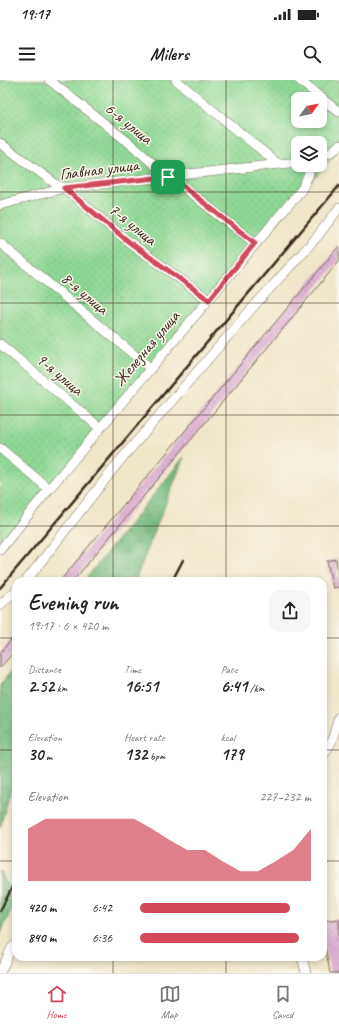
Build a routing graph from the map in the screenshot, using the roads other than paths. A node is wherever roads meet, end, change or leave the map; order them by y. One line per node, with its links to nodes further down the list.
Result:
1 (49, 80): 11 (street, 6-я улица)
2 (176, 80): 9 (street)
3 (299, 80): 4 (street)
4 (339, 112)
5 (0, 144): 12 (street, 7-я улица)
6 (339, 145): 7 (street)
7 (327, 154)
8 (291, 163): 9 (street, Главная улица)
9 (277, 164): 11 (street, Главная улица)
10 (309, 172): 16 (street, Железная улица)
11 (171, 176): 12 (street, Главная улица); 16 (street, 6-я улица)
12 (64, 188): 13 (street, Главная улица); 17 (street, 7-я улица)
13 (0, 205)
14 (339, 208): 24 (street)
15 (0, 243): 19 (street, 8-я улица)
16 (255, 243): 17 (street, Железная улица)
17 (209, 300): 19 (street, Железная улица)
18 (0, 344): 20 (street, 9-я улица)
19 (150, 368): 20 (street, Железная улица)
20 (100, 428): 22 (street, Железная улица)
21 (0, 448): 22 (street)
22 (49, 489): 23 (street, Железная улица)
23 (0, 550)
24 (29, 577)
25 (12, 595): 26 (street)
26 (0, 606)
27 (339, 717): 28 (street)
28 (327, 750)
29 (12, 947): 31 (street)
30 (303, 961): 32 (street)
31 (0, 973)
32 (306, 973)

